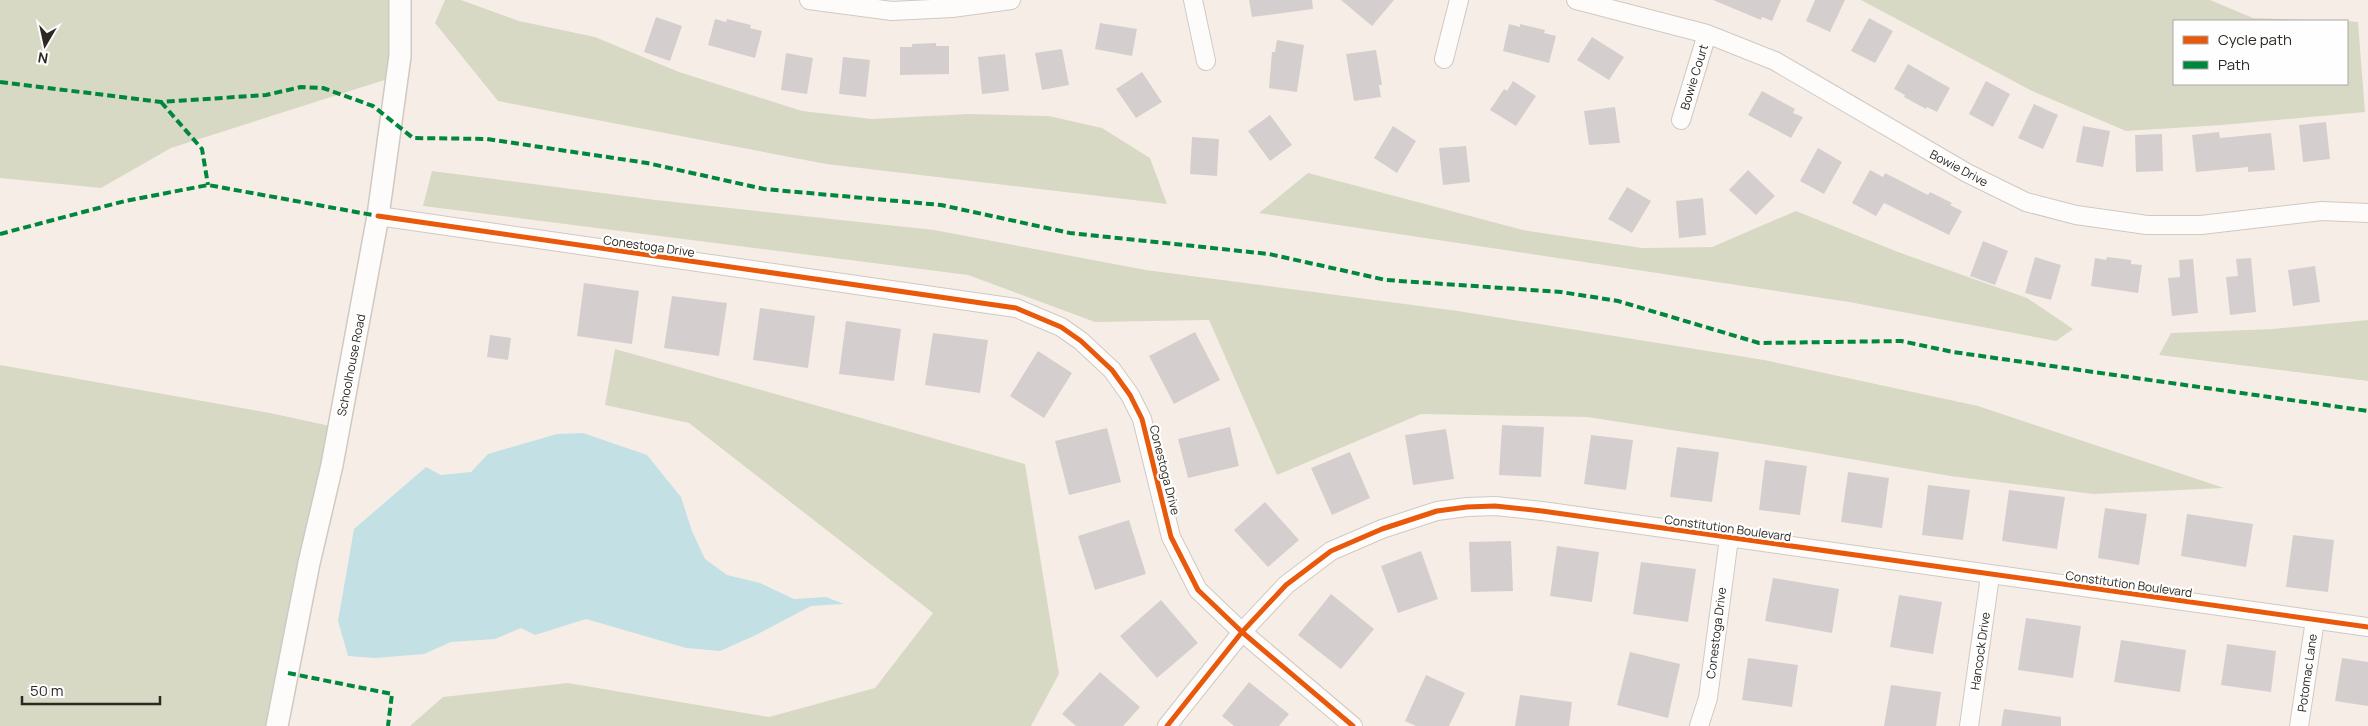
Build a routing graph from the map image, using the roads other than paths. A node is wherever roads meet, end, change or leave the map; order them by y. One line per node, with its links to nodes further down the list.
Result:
1 (400, 0): 12 (street, Schoolhouse Road)
2 (809, 0): 3 (street)
3 (1011, 0)
4 (1193, 0): 9 (street)
5 (1459, 0): 8 (street)
6 (1576, 0): 7 (street, Bowie Drive)
7 (1707, 34): 10 (street, Bowie Court); 11 (street, Bowie Drive)
8 (1444, 59)
9 (1206, 61)
10 (1681, 120)
11 (2368, 213)
12 (378, 216): 17 (street, Conestoga Drive); 18 (street, Schoolhouse Road)
13 (1729, 538): 14 (street, Constitution Boulevard); 17 (street, Constitution Boulevard); 21 (street, Conestoga Drive)
14 (1990, 576): 15 (street, Constitution Boulevard); 22 (street, Hancock Drive)
15 (2315, 620): 16 (street, Constitution Boulevard); 23 (street, Potomac Lane)
16 (2368, 627)
17 (1242, 632): 19 (street, Constitution Boulevard); 20 (street, Conestoga Drive)
18 (278, 726)
19 (1167, 726)
20 (1353, 726)
21 (1699, 726)
22 (1969, 726)
23 (2299, 726)

